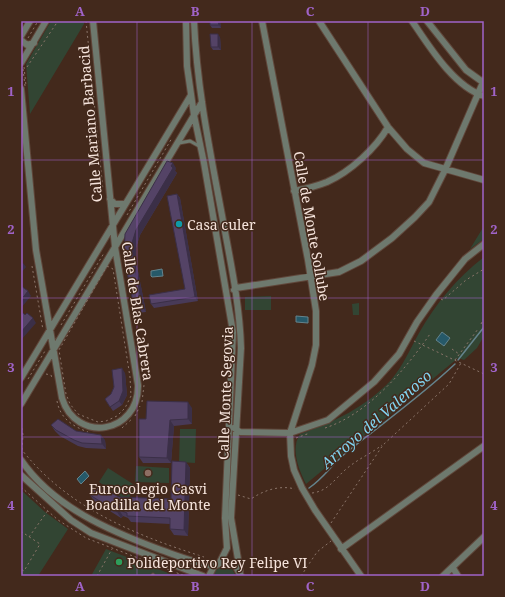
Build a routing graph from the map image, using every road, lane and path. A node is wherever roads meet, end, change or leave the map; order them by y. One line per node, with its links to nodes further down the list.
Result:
1 (30, 21): 13 (street)
2 (38, 21): 14 (path)
3 (46, 21): 15 (street)
4 (58, 21): 16 (path)
5 (86, 21): 31 (path)
6 (93, 21): 31 (street, Calle Mariano Barbacid)
7 (186, 21): 20 (street, Calle Monte Segovia)
8 (194, 21): 22 (street, Calle Monte Segovia)
9 (262, 21): 30 (street, Calle de Monte Sollube)
10 (319, 21): 24 (street)
11 (412, 21): 19 (street)
12 (427, 21): 17 (street)
13 (21, 36)
14 (24, 40): 15 (street)
15 (34, 42): 16 (street)
16 (23, 65): 18 (path)
17 (484, 82): 19 (street)
18 (23, 90): 50 (street, Calle de Blas Cabrera)
19 (477, 94): 21 (street); 28 (street)
20 (191, 95): 22 (street); 23 (street, Calle Monte Segovia); 32 (street)
21 (484, 96)
22 (201, 100): 23 (street); 43 (street, Calle Monte Segovia)
23 (194, 115): 26 (street); 27 (street, Calle Monte Segovia)
24 (388, 127): 28 (street); 30 (street)
25 (175, 134): 33 (path)
26 (177, 144): 27 (lane); 36 (street)
27 (200, 146): 42 (street, Calle Monte Segovia)
28 (445, 170): 29 (street); 41 (street)
29 (484, 180)
30 (294, 191): 41 (street, Calle de Monte Sollube)
31 (106, 196): 32 (street); 34 (street, Calle Mariano Barbacid)
32 (125, 204): 34 (street)
33 (124, 220)
34 (113, 225): 36 (street, Calle de Blas Cabrera); 37 (street)
35 (484, 244): 53 (street)
36 (115, 247): 38 (street); 61 (street, Calle de Blas Cabrera)
37 (98, 250): 38 (street); 47 (street)
38 (109, 256): 51 (street)
39 (32, 264): 50 (path)
40 (484, 268): 45 (path)
41 (311, 277): 43 (street); 78 (street, Calle de Monte Sollube)
42 (226, 281): 43 (street); 44 (street, Calle Monte Segovia)
43 (236, 288): 44 (street); 75 (street, Calle Monte Segovia)
44 (228, 297): 72 (street, Calle Monte Segovia)
45 (443, 300)
46 (484, 318): 48 (path)
47 (54, 323): 50 (street); 51 (street)
48 (481, 324)
49 (478, 329): 58 (path)
50 (46, 332): 56 (street, Calle de Blas Cabrera); 65 (street)
51 (64, 332): 56 (street)
52 (430, 334): 54 (path)
53 (408, 339): 54 (path); 78 (street)
54 (422, 345): 59 (path); 74 (path)
55 (452, 349): 58 (path)
56 (53, 350): 61 (street, Calle de Blas Cabrera); 62 (street)
57 (45, 351): 68 (path)
58 (459, 354): 59 (path)
59 (455, 360): 60 (path)
60 (461, 364): 63 (path); 81 (path)
61 (57, 371): 62 (street)
62 (42, 372): 66 (path); 70 (street)
63 (484, 374)
64 (64, 377): 64 (path)
65 (21, 378)
66 (52, 379)
67 (144, 384): 73 (path)
68 (25, 385)
69 (56, 398): 77 (path)
70 (21, 404)
71 (21, 423): 85 (path)
72 (228, 424): 75 (street); 79 (street, Calle Monte Segovia)
73 (120, 428)
74 (319, 430)
75 (237, 432): 78 (street); 79 (street); 87 (street, Calle Monte Segovia)
76 (312, 432): 80 (path)
77 (89, 433)
78 (290, 433): 80 (street, Calle de Monte Sollube)
79 (227, 440): 100 (street, Calle Monte Segovia)
80 (290, 443): 86 (street, Calle de Monte Sollube)
81 (383, 445): 86 (path); 91 (path)
82 (484, 446): 98 (street)
83 (21, 460): 88 (street)
84 (21, 475): 89 (street)
85 (63, 491): 88 (path); 90 (path)
86 (304, 491): 87 (path); 91 (street, Calle de Monte Sollube)
87 (233, 493): 104 (street, Calle Monte Segovia)
88 (58, 498): 93 (street)
89 (52, 505): 94 (path); 97 (street)
90 (123, 527): 93 (path); 99 (path)
91 (327, 528): 96 (street, Calle de Monte Sollube)
92 (21, 533): 94 (path)
93 (120, 535): 101 (street)
94 (29, 537): 103 (path)
95 (484, 537): 102 (street)
96 (334, 538): 98 (street, Calle de Monte Sollube); 108 (path)
97 (116, 543): 105 (path); 106 (street)
98 (341, 549): 109 (street, Calle de Monte Sollube)
99 (208, 559)
100 (220, 562): 101 (street); 104 (street)
101 (214, 566): 107 (street)
102 (454, 568): 110 (street); 111 (street)
103 (21, 569)
104 (240, 574)
105 (97, 576)
106 (203, 576)
107 (209, 576)
108 (302, 576)
109 (361, 576)
110 (443, 576)
111 (458, 576)

